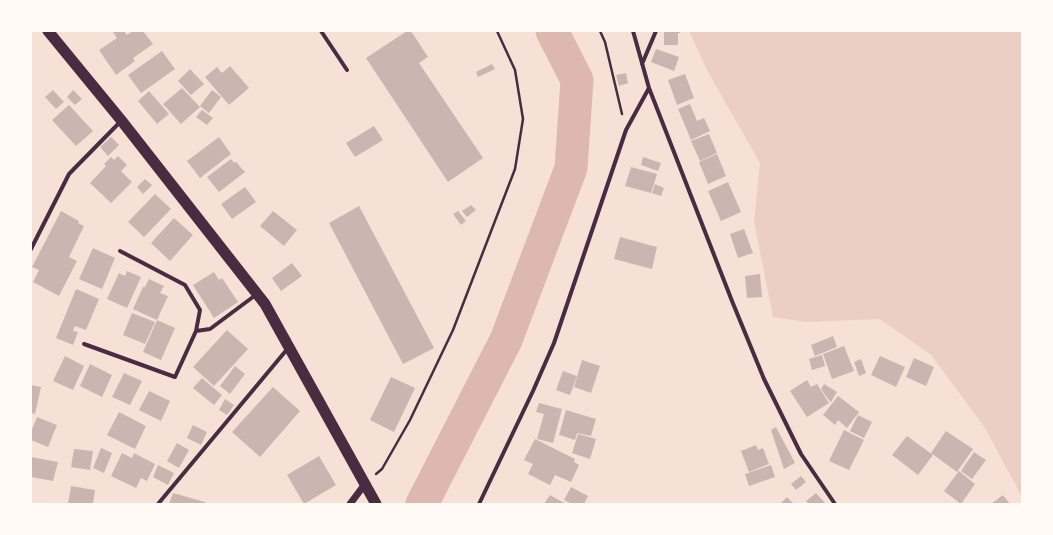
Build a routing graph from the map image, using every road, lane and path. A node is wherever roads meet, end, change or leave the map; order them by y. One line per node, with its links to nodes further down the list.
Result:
1 (48, 31): 10 (highway)
2 (321, 31): 8 (street)
3 (496, 31): 18 (path)
4 (600, 31): 11 (path)
5 (632, 31): 7 (street)
6 (656, 31): 7 (street)
7 (642, 64): 9 (street)
8 (347, 70)
9 (649, 88): 11 (street); 23 (street)
10 (121, 120): 12 (street); 14 (highway)
11 (626, 130): 22 (street)
12 (31, 249)
13 (120, 251): 15 (street)
14 (257, 294): 15 (street); 17 (highway)
15 (196, 331): 16 (street)
16 (84, 344)
17 (289, 347): 18 (highway); 20 (street)
18 (365, 484): 19 (highway); 21 (street)
19 (375, 501)
20 (158, 504)
21 (350, 504)
22 (479, 504)
23 (835, 504)

